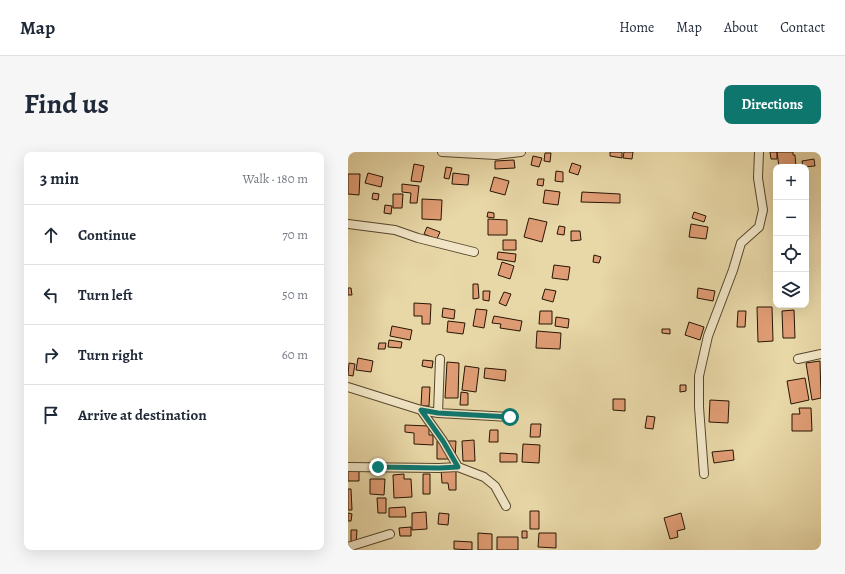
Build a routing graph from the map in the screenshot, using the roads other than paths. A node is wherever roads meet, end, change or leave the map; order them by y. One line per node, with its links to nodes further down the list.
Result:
1 (442, 152): 2 (street)
2 (521, 152)
3 (759, 152): 15 (street)
4 (348, 224): 5 (street)
5 (474, 252)
6 (821, 354): 8 (street)
7 (440, 359): 11 (street)
8 (798, 359)
9 (348, 387): 10 (street)
10 (421, 410): 11 (street); 14 (street)
11 (438, 413): 12 (street)
12 (510, 417)
13 (348, 466): 14 (street)
14 (458, 467): 16 (street)
15 (704, 474)
16 (506, 506)
17 (390, 534): 18 (street)
18 (348, 547)

